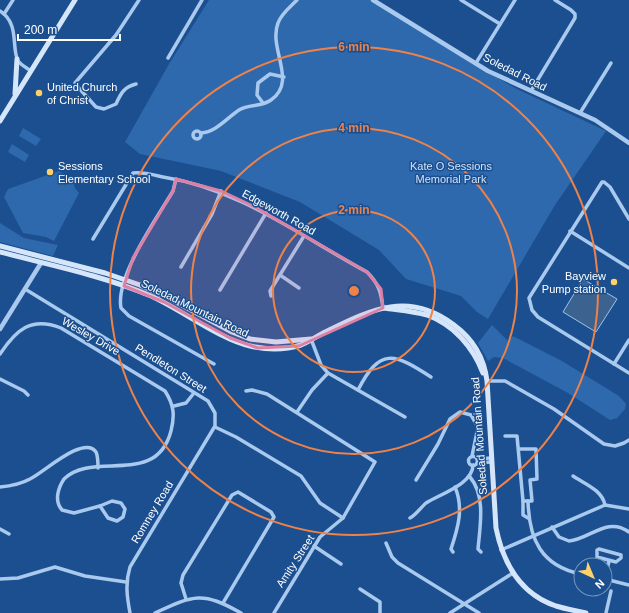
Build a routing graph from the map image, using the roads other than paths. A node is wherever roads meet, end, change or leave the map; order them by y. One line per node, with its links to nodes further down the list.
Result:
1 (13, 0): 11 (street)
2 (75, 0): 17 (main road)
3 (139, 0): 19 (street)
4 (202, 0): 13 (street)
5 (297, 0): 18 (street)
6 (373, 0): 15 (street, Soledad Road)
7 (462, 0): 12 (street)
8 (515, 0): 12 (street)
9 (556, 0): 20 (street)
10 (0, 11): 11 (street)
11 (4, 14): 14 (street)
12 (500, 24): 15 (street)
13 (168, 58)
14 (17, 59): 17 (street); 21 (main road)
15 (476, 63): 20 (street, Soledad Road)
16 (611, 63): 23 (street)
17 (30, 71): 21 (main road)
18 (284, 77): 22 (street); 22 (street)
19 (136, 84)
20 (531, 91): 23 (street, Soledad Road)
21 (14, 97): 24 (main road)
22 (263, 104): 25 (street)
23 (580, 113): 26 (street, Soledad Road)
24 (0, 121)
25 (201, 134)
26 (629, 143)
27 (176, 179): 28 (street, Edgeworth Road); 33 (street, Edgeworth Road); 41 (street)
28 (221, 191): 29 (street, Edgeworth Road); 38 (street)
29 (266, 213): 32 (street, Edgeworth Road); 45 (street)
30 (629, 220): 31 (street)
31 (570, 231): 39 (street); 53 (street)
32 (304, 236): 40 (street); 47 (street, Edgeworth Road)
33 (93, 239)
34 (0, 246): 36 (main road, Soledad Mountain Road)
35 (0, 252): 37 (main road, Soledad Mountain Road)
36 (42, 257): 37 (street); 41 (main road, Soledad Mountain Road)
37 (41, 263): 42 (main road, Soledad Mountain Road); 44 (street)
38 (181, 267)
39 (629, 268)
40 (280, 275): 43 (street); 46 (street)
41 (126, 280): 42 (street); 49 (main road, Soledad Mountain Road)
42 (124, 286): 49 (main road, Soledad Mountain Road); 52 (street)
43 (299, 288)
44 (25, 289): 48 (street); 61 (street, Pendleton Street)
45 (220, 290)
46 (271, 296)
47 (383, 308): 49 (main road, Soledad Mountain Road); 58 (main road); 58 (main road, Soledad Mountain Road)
48 (0, 329)
49 (311, 339): 54 (street)
50 (629, 340): 53 (street)
51 (0, 354): 63 (street, Wesley Drive)
52 (214, 364)
53 (614, 364): 55 (street)
54 (328, 373): 59 (street); 64 (street)
55 (629, 373)
56 (430, 377): 59 (street)
57 (0, 379): 62 (street)
58 (486, 381): 68 (street); 71 (main road, Soledad Mountain Road)
59 (358, 390): 65 (street)
60 (246, 391): 64 (street)
61 (194, 393): 63 (street); 66 (street, Pendleton Street)
62 (28, 395)
63 (174, 406): 73 (street)
64 (297, 412): 84 (street, Amity Street)
65 (405, 417)
66 (214, 427): 84 (street); 103 (street, Romney Road)
67 (505, 436): 69 (street)
68 (629, 440)
69 (518, 449): 79 (street); 80 (street)
70 (472, 456): 72 (street); 72 (street); 76 (street)
71 (491, 460): 72 (street); 94 (main road, Soledad Mountain Road)
72 (475, 462): 75 (street)
73 (98, 468): 77 (street); 82 (street)
74 (572, 476): 81 (street)
75 (470, 477): 78 (street); 96 (street)
76 (416, 480)
77 (0, 487)
78 (455, 487): 85 (street); 95 (street)
79 (523, 501): 80 (street); 86 (street)
80 (528, 501): 86 (street)
81 (605, 505): 83 (street); 87 (street)
82 (100, 506): 82 (street)
83 (629, 509)
84 (343, 518): 93 (street, Amity Street)
85 (410, 518)
86 (528, 518): 91 (street)
87 (552, 527): 89 (street); 91 (street)
88 (0, 529): 90 (street)
89 (629, 532)
90 (9, 534)
91 (532, 535): 94 (street); 100 (street)
92 (386, 543): 109 (street)
93 (314, 546): 98 (street); 113 (street, Amity Street)
94 (501, 550): 99 (main road, Soledad Mountain Road)
95 (453, 552)
96 (481, 552)
97 (609, 561): 97 (street)
98 (340, 564)
99 (513, 573): 109 (street); 117 (main road, Soledad Mountain Road)
100 (573, 573)
101 (0, 579): 103 (street)
102 (613, 581): 104 (street)
103 (126, 582): 110 (street, Romney Road)
104 (629, 585)
105 (360, 590): 114 (street)
106 (610, 597): 118 (street)
107 (186, 599): 108 (street); 108 (street); 111 (street)
108 (223, 603): 112 (street)
109 (464, 604): 115 (street); 116 (street)
110 (130, 613)
111 (156, 613)
112 (241, 613)
113 (274, 613)
114 (380, 613)
115 (450, 613)
116 (479, 613)
117 (586, 613)
118 (606, 613)

